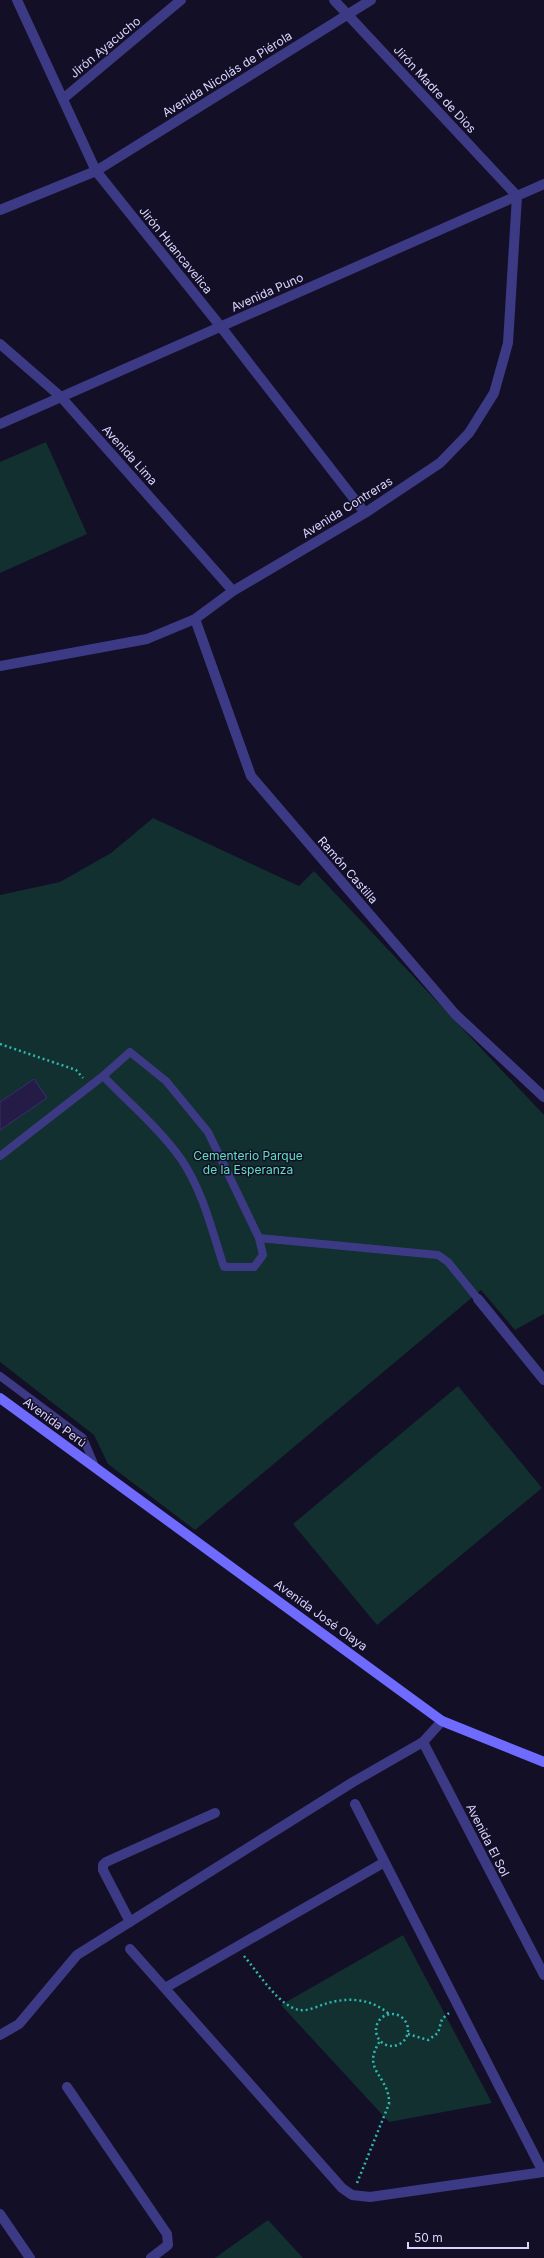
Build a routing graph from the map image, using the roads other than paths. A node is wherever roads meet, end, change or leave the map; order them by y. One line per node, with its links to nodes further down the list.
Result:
1 (17, 0): 6 (street, Jirón Huancavelica)
2 (181, 0): 6 (street, Jirón Ayacucho)
3 (334, 0): 5 (street, Jirón Madre de Dios)
4 (371, 0): 5 (street, Avenida Nicolás de Piérola)
5 (348, 15): 7 (street, Avenida Nicolás de Piérola); 9 (street, Jirón Madre de Dios)
6 (64, 98): 7 (street, Jirón Huancavelica)
7 (96, 171): 10 (street, Avenida Nicolás de Piérola); 11 (street, Jirón Huancavelica)
8 (544, 184): 9 (street, Avenida Puno)
9 (517, 196): 11 (street, Avenida Puno); 15 (street, Avenida Contreras)
10 (0, 210)
11 (221, 327): 13 (street, Avenida Puno); 15 (street, Jirón Huancavelica)
12 (0, 344): 13 (street, Avenida Lima)
13 (61, 397): 14 (street, Avenida Puno); 16 (street, Avenida Lima)
14 (0, 424)
15 (365, 514): 16 (street, Avenida Contreras)
16 (233, 591): 17 (street, Avenida Contreras)
17 (195, 619): 18 (street, Avenida Contreras); 20 (street, Ramón Castilla)
18 (0, 666)
19 (103, 1076): 21 (lane); 22 (lane); 22 (lane)
20 (544, 1098)
21 (0, 1156)
22 (259, 1238): 23 (lane)
23 (478, 1299): 25 (street)
24 (0, 1376): 27 (lane)
25 (544, 1380)
26 (0, 1398): 27 (main road, Avenida Perú)
27 (95, 1466): 28 (main road, Avenida José Olaya)
28 (442, 1721): 29 (street); 30 (main road, Avenida José Olaya)
29 (423, 1742): 34 (street); 36 (street, Avenida El Sol)
30 (544, 1762)
31 (355, 1804): 33 (street)
32 (215, 1813): 34 (street)
33 (383, 1863): 37 (street); 40 (street)
34 (130, 1922): 38 (street)
35 (130, 1949): 37 (street)
36 (544, 1975)
37 (165, 1988): 40 (street)
38 (0, 2035)
39 (67, 2087): 43 (street)
40 (544, 2172)
41 (0, 2214): 42 (street)
42 (30, 2258)
43 (151, 2258)

